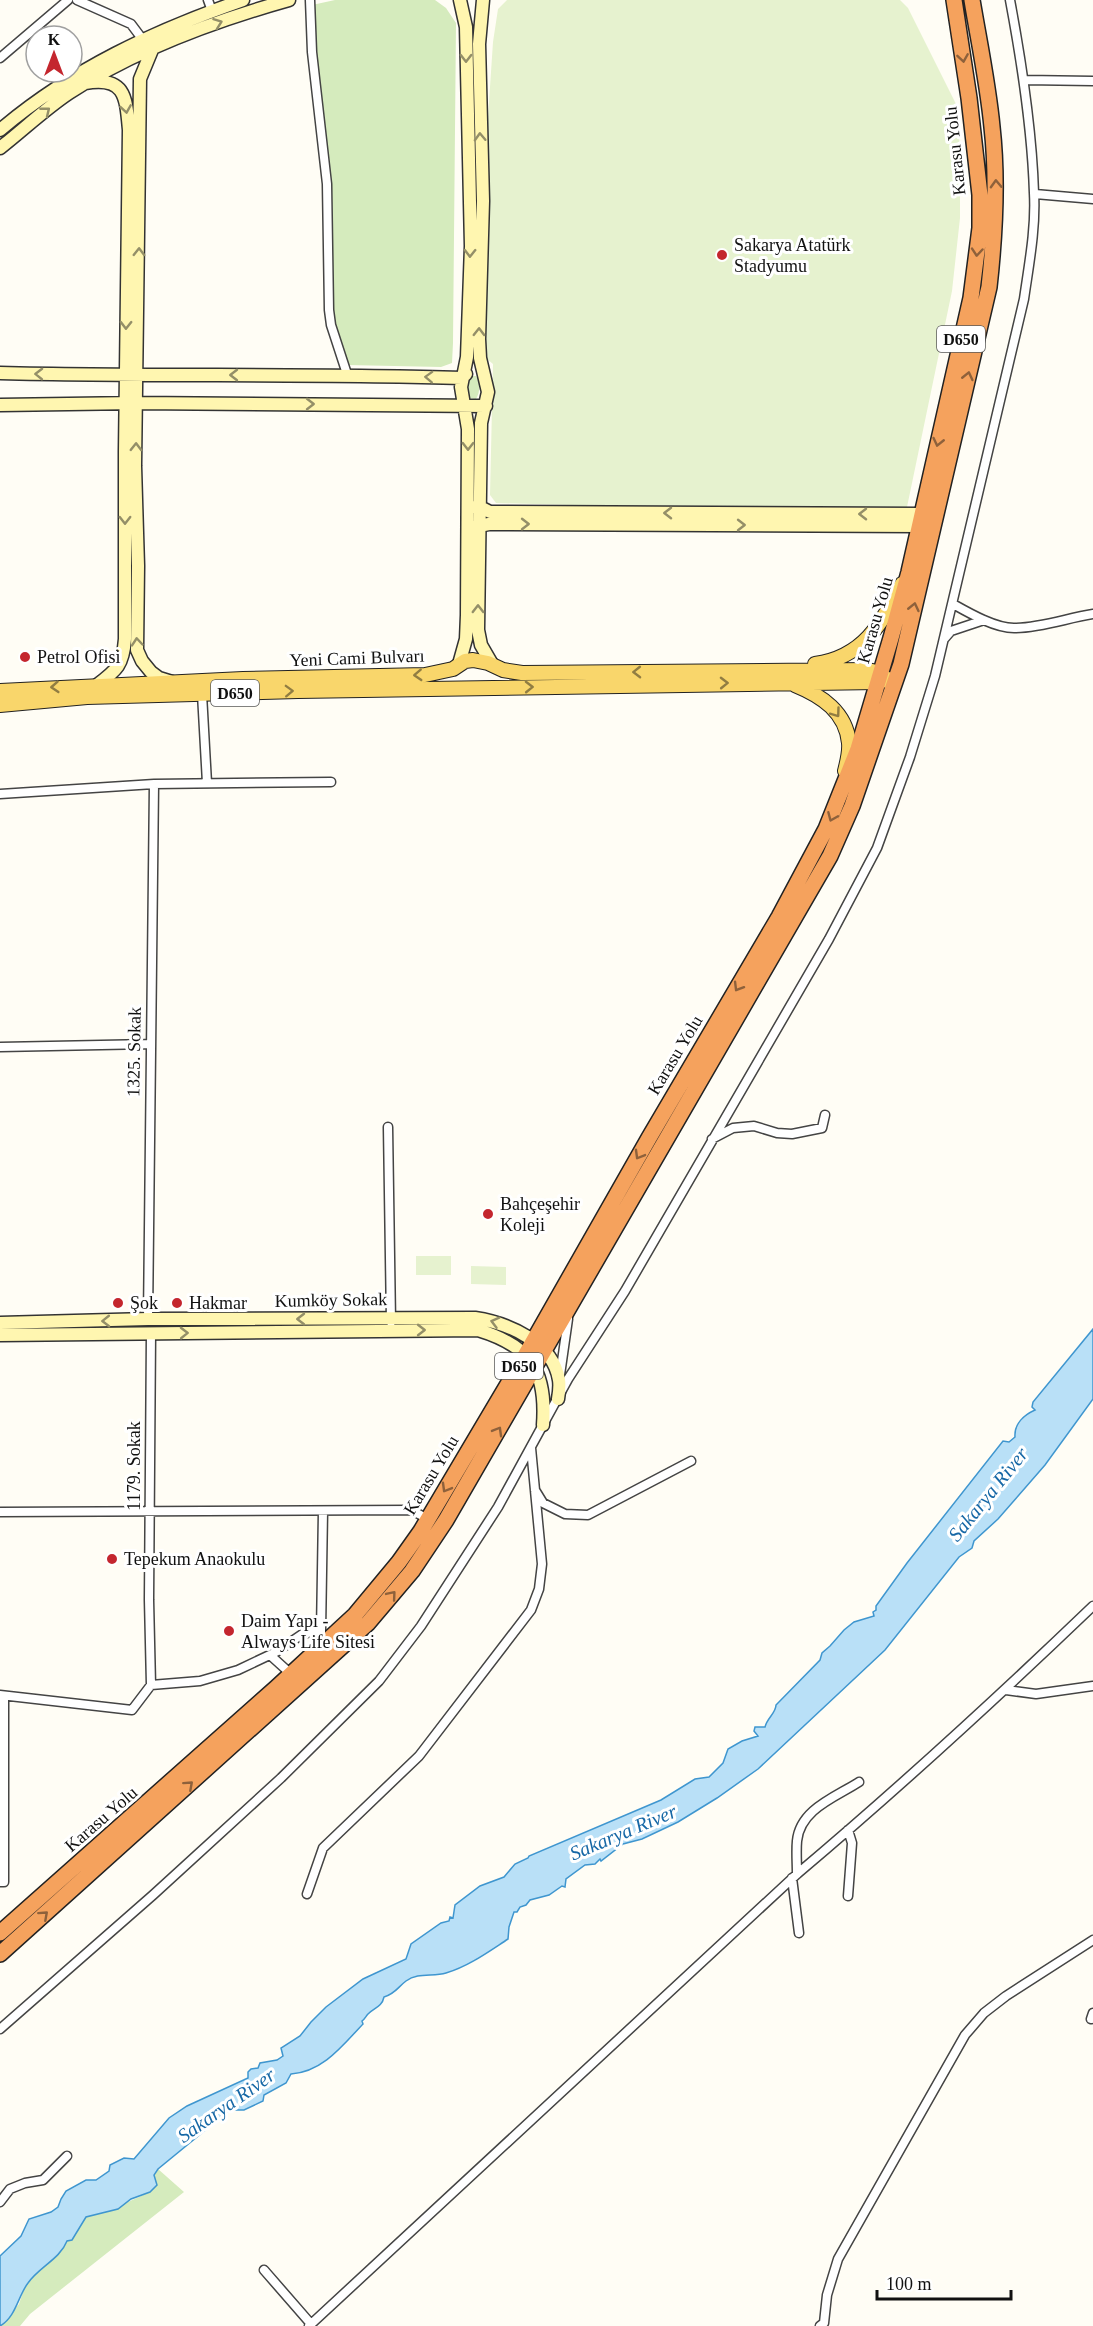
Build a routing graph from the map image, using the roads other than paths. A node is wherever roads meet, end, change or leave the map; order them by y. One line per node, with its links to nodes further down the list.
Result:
1 (68, 0): 18 (street)
2 (243, 0): 14 (street)
3 (289, 0): 17 (street, one-way to 3)
4 (310, 0): 27 (street)
5 (460, 0): 30 (street, one-way to 30)
6 (466, 0): 7 (street)
7 (476, 0)
8 (483, 0): 28 (street, one-way to 8)
9 (949, 0): 15 (street)
10 (954, 0): 15 (highway, Karasu Yolu / D650)
11 (972, 0): 48 (highway, Karasu Yolu / D650, one-way to 11)
12 (1010, 0): 19 (street)
13 (82, 1): 16 (street)
14 (210, 5): 16 (street)
15 (957, 19): 36 (highway, Karasu Yolu / D650, one-way to 36)
16 (143, 40): 22 (street)
17 (152, 50): 21 (street); 29 (street, one-way to 17)
18 (0, 58)
19 (1025, 80): 20 (street); 24 (street)
20 (1093, 81)
21 (85, 83): 23 (street, one-way to 21); 29 (street, one-way to 29)
22 (0, 130)
23 (0, 148)
24 (1035, 194): 25 (street); 39 (street)
25 (1093, 199)
26 (0, 373): 29 (street, one-way to 26)
27 (347, 374): 29 (street, one-way to 29); 30 (street, one-way to 27)
28 (484, 374): 30 (street); 34 (street)
29 (131, 376): 31 (street)
30 (462, 378): 33 (street)
31 (131, 404): 32 (street); 33 (street, one-way to 33); 46 (street, one-way to 31); 49 (street, one-way to 49)
32 (0, 405)
33 (462, 405): 34 (street); 35 (street, one-way to 35)
34 (486, 406): 35 (street)
35 (474, 507): 36 (street, one-way to 35); 37 (street)
36 (920, 520): 37 (street, one-way to 36); 38 (highway, Karasu Yolu / D650)
37 (473, 527): 43 (street); 44 (street, one-way to 37)
38 (909, 572): 45 (main road); 48 (highway, Karasu Yolu / D650)
39 (952, 604): 41 (street); 42 (street)
40 (1093, 614): 41 (street)
41 (984, 620): 42 (street)
42 (944, 639): 63 (street)
43 (459, 664): 44 (main road, Yeni Cami Bulvarı); 46 (main road, Yeni Cami Bulvarı, one-way to 46); 50 (main road)
44 (492, 664): 45 (main road, Yeni Cami Bulvarı, one-way to 44); 50 (main road)
45 (779, 669): 48 (main road, Yeni Cami Bulvarı)
46 (173, 682): 49 (main road, Yeni Cami Bulvarı)
47 (788, 682): 48 (main road, Yeni Cami Bulvarı / D650); 50 (main road, Yeni Cami Bulvarı / D650, one-way to 47); 57 (main road, one-way to 57)
48 (884, 682): 57 (highway, Karasu Yolu / D650); 64 (highway)
49 (97, 685): 51 (main road, Yeni Cami Bulvarı, one-way to 51)
50 (477, 688): 52 (main road, Yeni Cami Bulvarı / D650, one-way to 50)
51 (0, 691)
52 (202, 694): 53 (main road, Yeni Cami Bulvarı / D650); 55 (street)
53 (0, 705)
54 (332, 782): 55 (street)
55 (207, 783): 56 (street)
56 (154, 784): 58 (street); 59 (street, 1325. Sokak)
57 (843, 791): 70 (highway, Karasu Yolu / D650, one-way to 70)
58 (0, 794)
59 (151, 1044): 60 (street); 65 (street, 1325. Sokak)
60 (0, 1047)
61 (825, 1115): 63 (street)
62 (388, 1127): 67 (street)
63 (712, 1139): 74 (street)
64 (571, 1305): 71 (highway); 73 (street)
65 (147, 1320): 66 (street, Kumköy Sokak, one-way to 66); 67 (street, Kumköy Sokak, one-way to 65)
66 (0, 1323)
67 (391, 1324): 68 (street, Kumköy Sokak, one-way to 67); 70 (street, Kumköy Sokak, one-way to 67); 72 (street, Kumköy Sokak, one-way to 72)
68 (151, 1333): 69 (street, Kumköy Sokak); 81 (street, 1179. Sokak)
69 (0, 1335)
70 (532, 1340): 71 (street, Kumköy Sokak); 72 (highway, Karasu Yolu / D650)
71 (544, 1352): 72 (highway); 73 (street, Kumköy Sokak)
72 (530, 1360): 75 (street); 82 (highway, Karasu Yolu / D650, one-way to 82); 100 (highway, one-way to 72)
73 (560, 1381): 74 (street)
74 (558, 1399): 75 (street)
75 (543, 1425): 76 (street)
76 (531, 1448): 78 (street); 101 (street)
77 (692, 1461): 78 (street)
78 (534, 1490): 95 (street)
79 (323, 1511): 81 (street); 82 (street); 84 (street)
80 (0, 1512): 81 (street)
81 (150, 1512): 87 (street, 1179. Sokak)
82 (428, 1519): 84 (highway, Karasu Yolu / D650)
83 (1093, 1606): 89 (street)
84 (327, 1633): 85 (street); 86 (highway, Karasu Yolu / D650)
85 (270, 1655): 86 (street); 87 (street)
86 (291, 1674): 97 (highway, Karasu Yolu / D650)
87 (151, 1685): 90 (street)
88 (1093, 1686): 89 (street)
89 (1006, 1690): 92 (street)
90 (2, 1695): 94 (street)
91 (859, 1782): 93 (street)
92 (848, 1830): 93 (street); 96 (street)
93 (795, 1876): 98 (street); 105 (street)
94 (0, 1882)
95 (307, 1894)
96 (848, 1896)
97 (0, 1933)
98 (799, 1934)
99 (1093, 1940): 106 (street)
100 (0, 1954)
101 (0, 2029)
102 (67, 2156): 103 (street)
103 (0, 2202)
104 (264, 2270): 105 (street)
105 (310, 2325)
106 (820, 2326)

